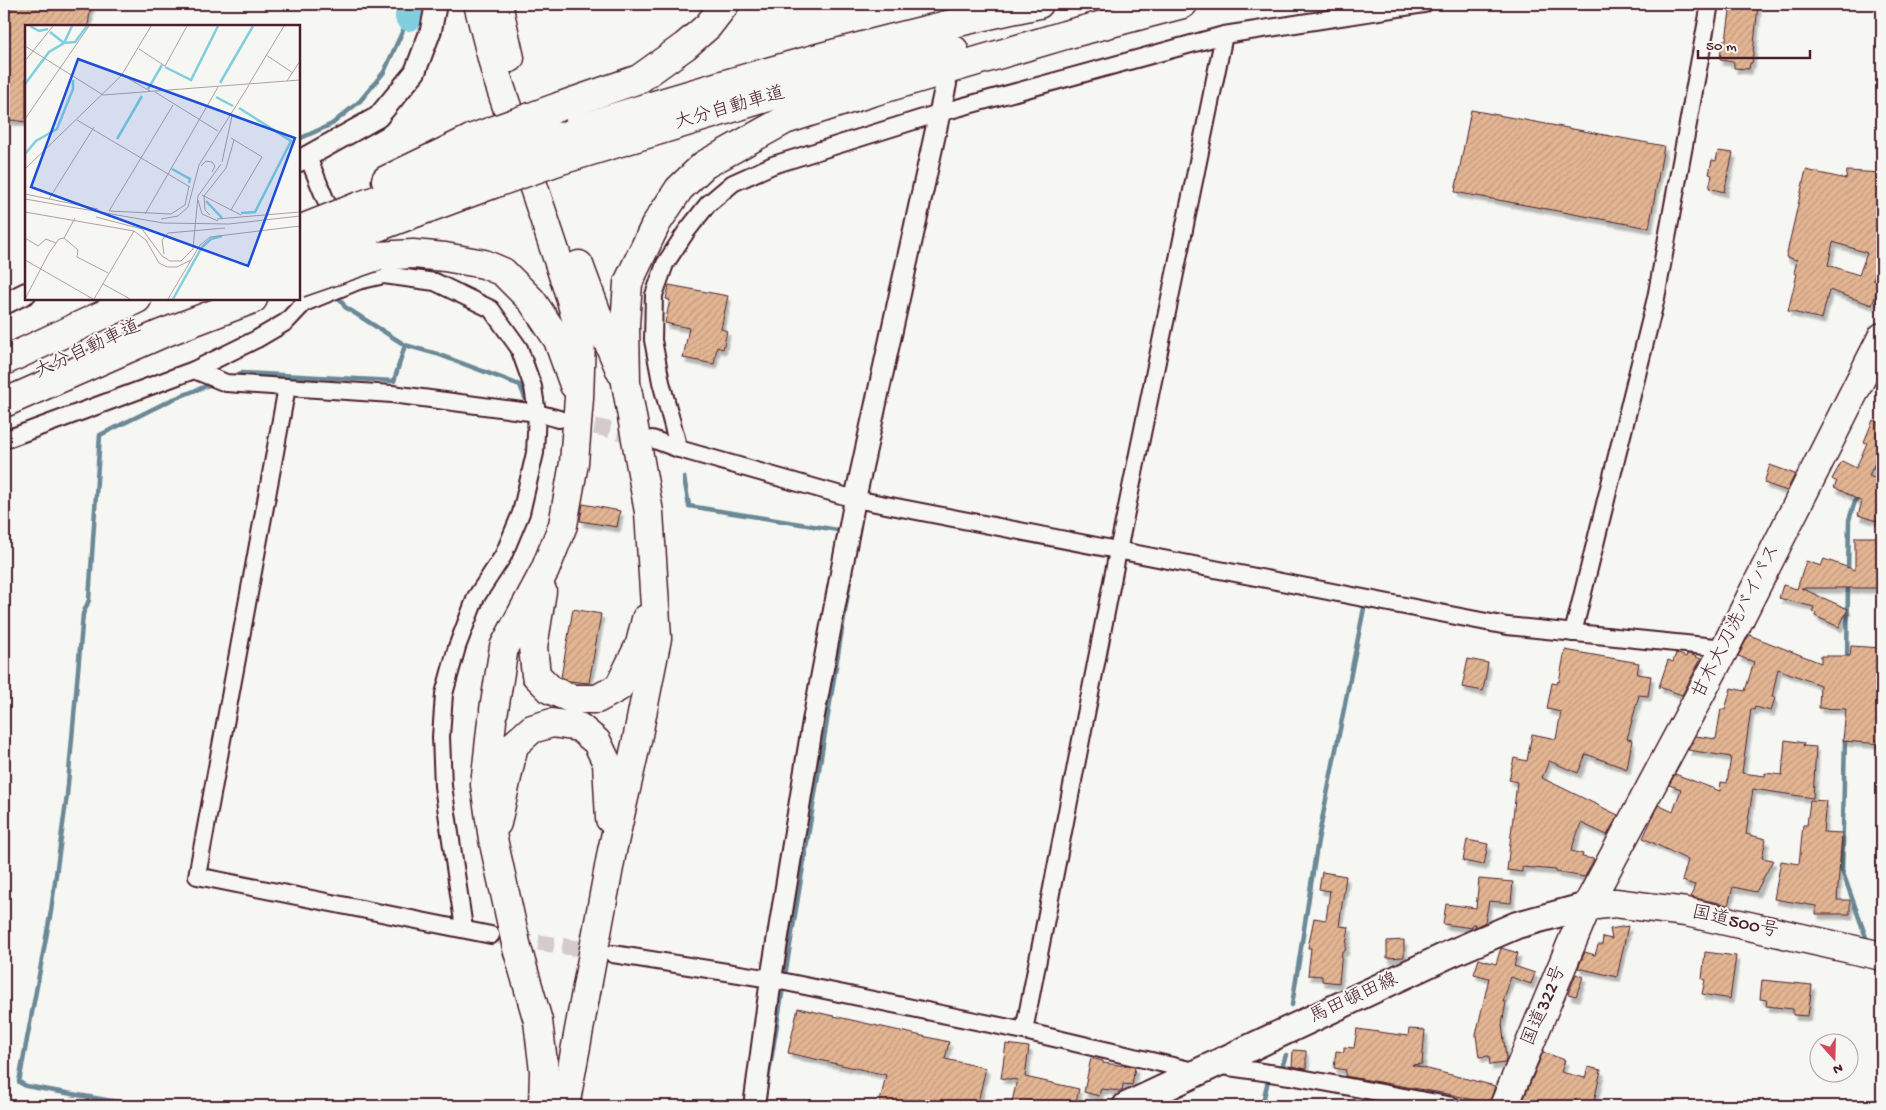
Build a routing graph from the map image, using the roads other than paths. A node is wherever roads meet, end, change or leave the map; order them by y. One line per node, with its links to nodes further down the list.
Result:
1 (436, 4): 14 (street)
2 (478, 4): 32 (highway)
3 (498, 4): 29 (highway)
4 (725, 4): 15 (highway, bridge)
5 (1039, 4): 13 (highway, 大分自動車道)
6 (1173, 4): 13 (highway, 大分自動車道)
7 (1184, 4): 29 (highway)
8 (1424, 4): 10 (street)
9 (1710, 4): 43 (street)
10 (1224, 35): 12 (street); 40 (street)
11 (946, 84): 12 (street)
12 (939, 112): 38 (street); 39 (street)
13 (558, 148): 15 (highway, 大分自動車道, bridge)
14 (303, 159): 19 (street)
15 (359, 211): 16 (highway); 17 (highway, 大分自動車道, bridge); 18 (highway, 大分自動車道, bridge)
16 (300, 222)
17 (300, 230)
18 (300, 257)
19 (358, 281): 28 (street); 34 (street)
20 (300, 283): 32 (highway, bridge)
21 (25, 294): 25 (street)
22 (135, 300): 27 (highway, 大分自動車道)
23 (199, 300): 31 (highway, 大分自動車道)
24 (250, 300): 33 (highway)
25 (4, 304)
26 (1882, 336): 44 (highway, 甘木大刀洗バイパス)
27 (4, 361)
28 (194, 370): 30 (street); 37 (street)
29 (626, 384): 42 (highway)
30 (287, 386): 34 (street); 48 (street)
31 (4, 390)
32 (579, 398): 41 (highway)
33 (4, 403)
34 (537, 413): 35 (street); 48 (street)
35 (558, 419)
36 (652, 438): 38 (street)
37 (4, 440)
38 (680, 449): 39 (street)
39 (854, 499): 40 (street); 52 (street)
40 (1118, 551): 43 (street); 53 (street)
41 (545, 570): 42 (highway); 45 (highway)
42 (653, 589): 46 (highway)
43 (1573, 633): 44 (street)
44 (1725, 648): 47 (highway, 甘木大刀洗バイパス)
45 (493, 839): 46 (highway); 55 (highway)
46 (612, 851): 56 (highway)
47 (1587, 906): 51 (highway, 国道500号); 54 (main road, 馬田頓田線); 60 (highway, 国道322号)
48 (464, 928): 49 (street)
49 (491, 934)
50 (613, 954): 52 (street)
51 (1882, 956)
52 (771, 979): 53 (street); 57 (street)
53 (1024, 1031): 54 (street)
54 (1207, 1069): 58 (main road, 馬田頓田線); 59 (street)
55 (543, 1106)
56 (565, 1106)
57 (754, 1106)
58 (1126, 1106)
59 (1453, 1106)
60 (1504, 1106)

